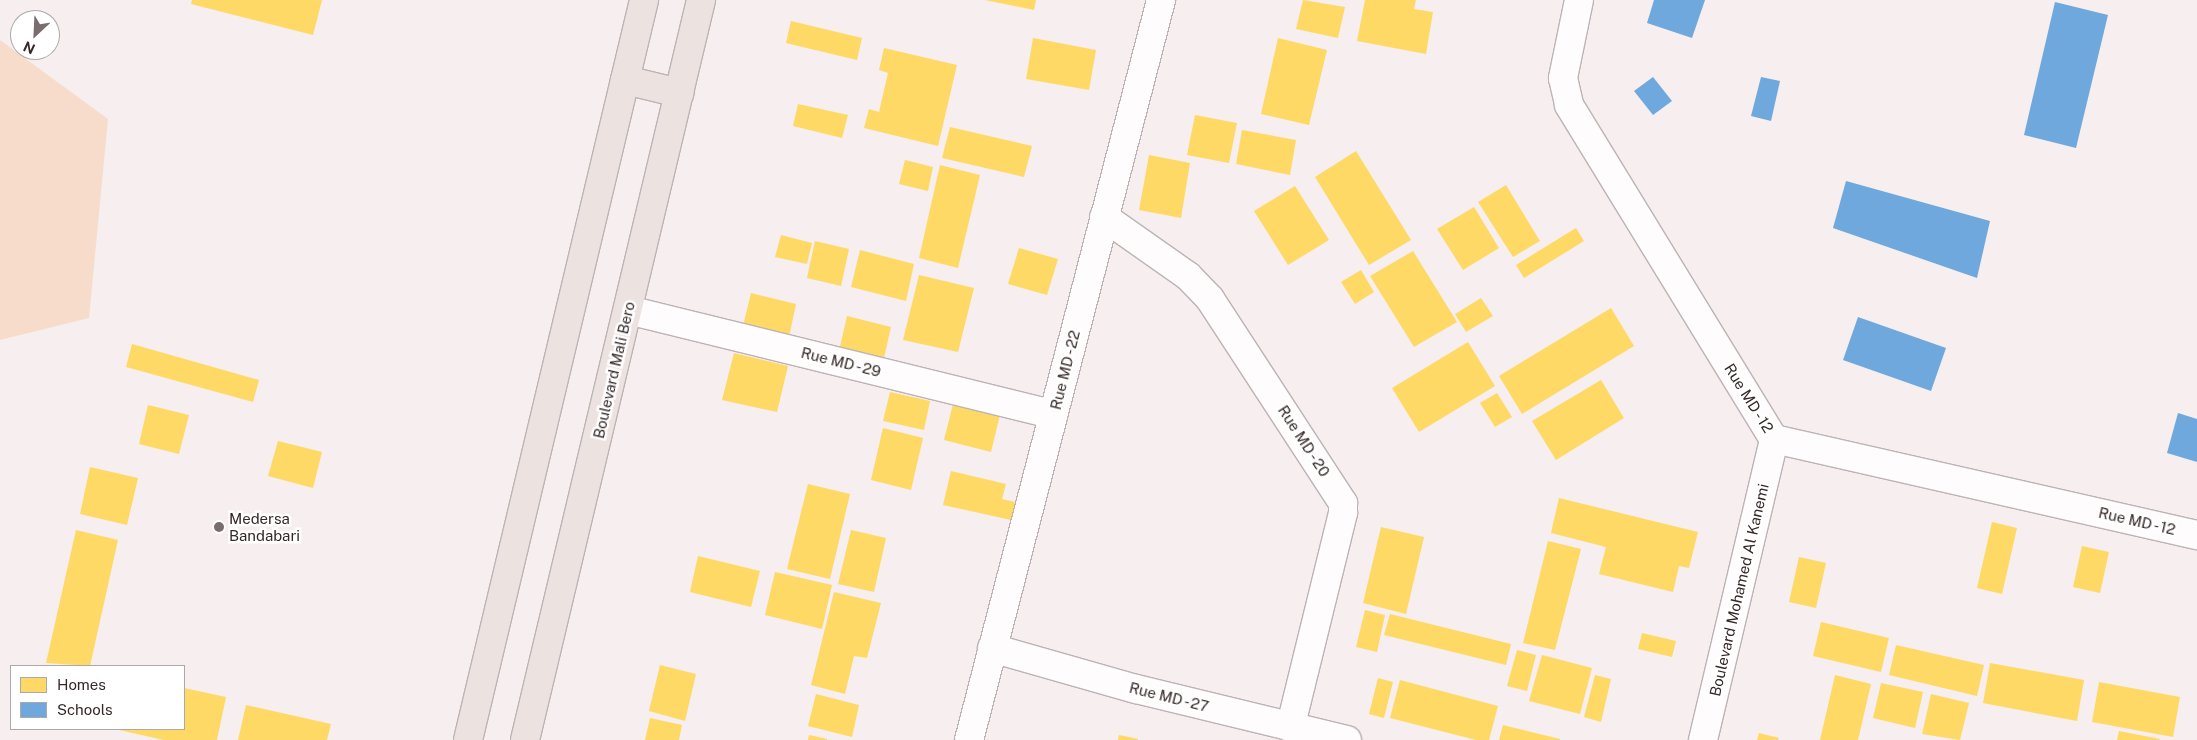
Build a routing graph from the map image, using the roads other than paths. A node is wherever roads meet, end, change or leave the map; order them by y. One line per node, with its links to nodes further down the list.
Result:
1 (644, 0): 5 (main road)
2 (701, 0): 6 (main road, Boulevard Mali Bero)
3 (1161, 0): 7 (street, Rue MD - 22)
4 (1580, 0): 10 (street, Rue MD - 12)
5 (625, 80): 6 (main road); 14 (main road)
6 (679, 93): 8 (main road, Boulevard Mali Bero)
7 (1104, 217): 9 (street, Rue MD - 22); 13 (street, Rue MD - 20)
8 (628, 310): 9 (street, Rue MD - 29); 15 (main road, Boulevard Mali Bero)
9 (1053, 414): 12 (street, Rue MD - 22)
10 (1774, 440): 11 (street, Rue MD - 12); 18 (street, Boulevard Mohamed Al Kanemi)
11 (2197, 535)
12 (992, 648): 13 (street, Rue MD - 27); 16 (street, Rue MD - 22)
13 (1290, 728): 17 (street, Rue MD - 27)
14 (468, 740)
15 (525, 740)
16 (969, 740)
17 (1347, 740)
18 (1703, 740)

